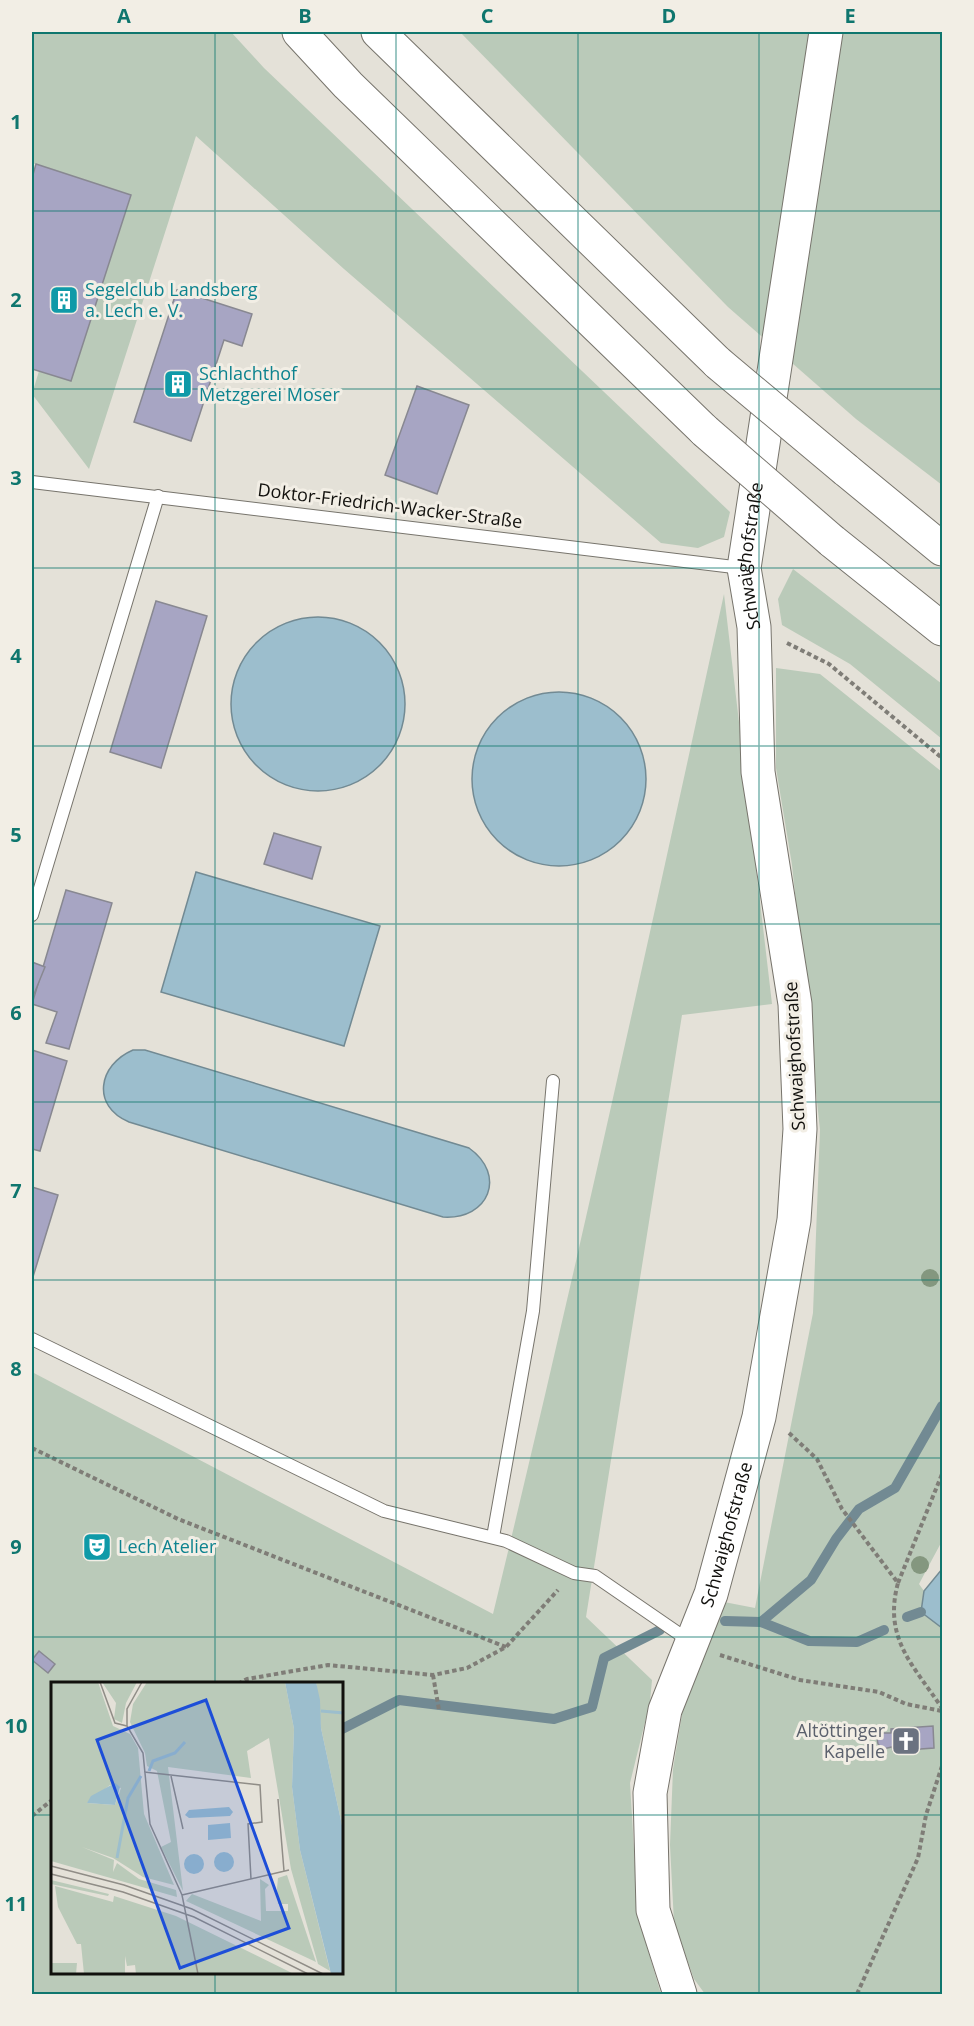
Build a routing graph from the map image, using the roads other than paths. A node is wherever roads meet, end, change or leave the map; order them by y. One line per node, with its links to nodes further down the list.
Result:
1 (300, 32): 8 (main road, bridge)
2 (378, 32): 6 (main road, bridge)
3 (826, 32): 7 (main road, Schwaighofstraße)
4 (32, 482): 5 (lane, Doktor-Friedrich-Wacker-Straße)
5 (158, 496): 7 (lane, Doktor-Friedrich-Wacker-Straße); 9 (lane)
6 (942, 549)
7 (744, 568): 13 (main road, Schwaighofstraße)
8 (942, 630)
9 (32, 915)
10 (553, 1081): 12 (lane)
11 (32, 1339): 12 (lane)
12 (493, 1537): 13 (lane)
13 (692, 1643): 14 (main road, Schwaighofstraße)
14 (680, 1995)

